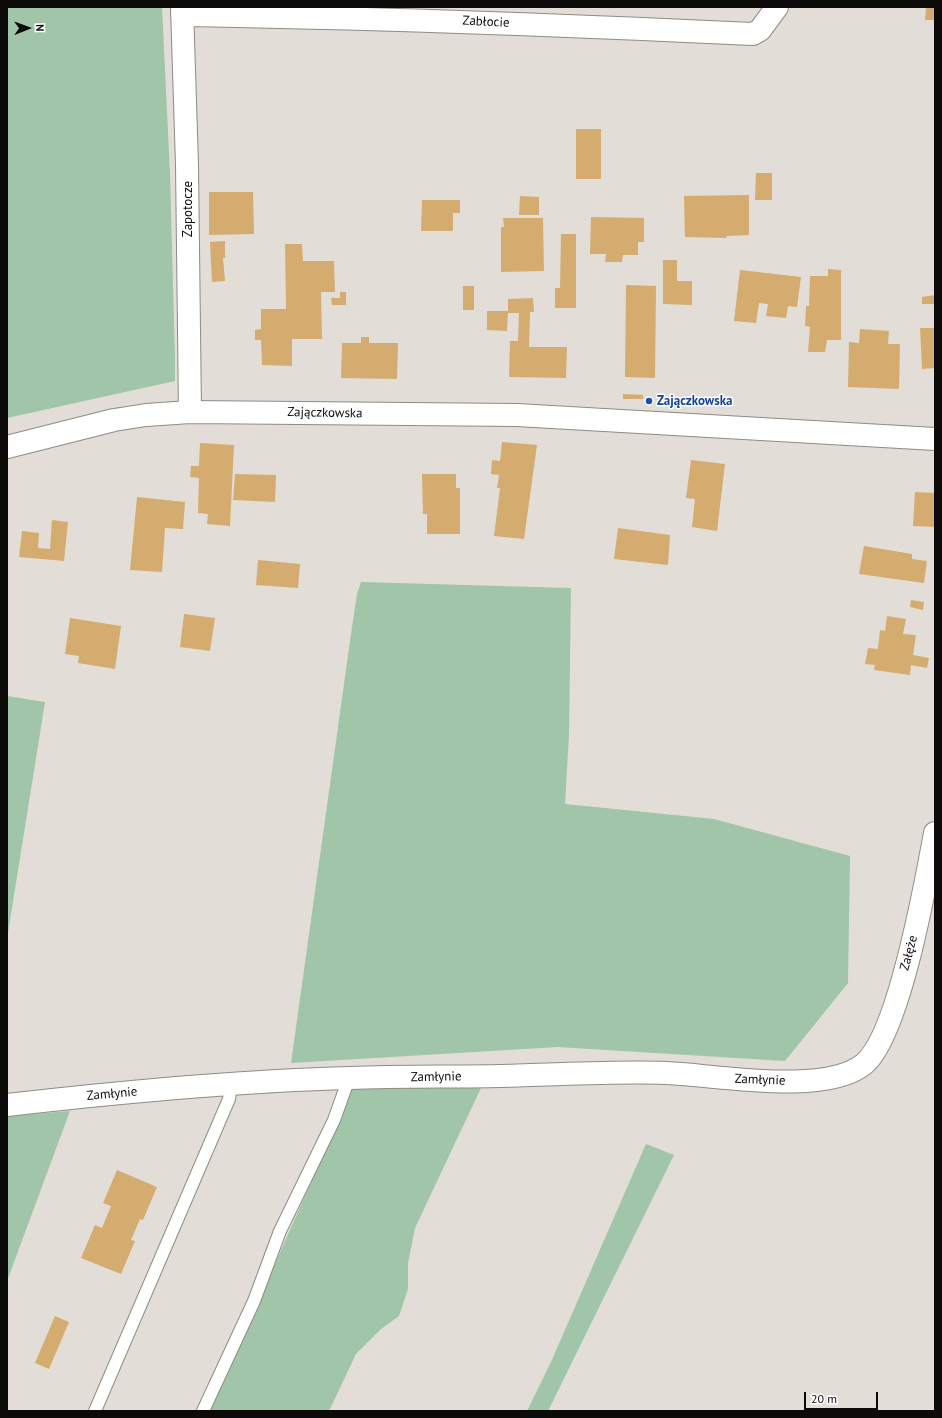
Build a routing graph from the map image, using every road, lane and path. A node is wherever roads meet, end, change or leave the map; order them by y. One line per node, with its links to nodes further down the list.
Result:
1 (777, 7): 2 (street, Zabłocie)
2 (182, 11): 3 (street, Zapotocze)
3 (190, 412): 4 (street, Zajączkowska); 5 (street, Zajączkowska)
4 (935, 439)
5 (7, 447)
6 (935, 833): 7 (street, Załęże)
7 (863, 1065): 8 (street, Zamłynie)
8 (350, 1078): 9 (street, Zamłynie); 12 (lane)
9 (231, 1084): 10 (street, Zamłynie); 11 (lane)
10 (7, 1105)
11 (95, 1411)
12 (203, 1411)

